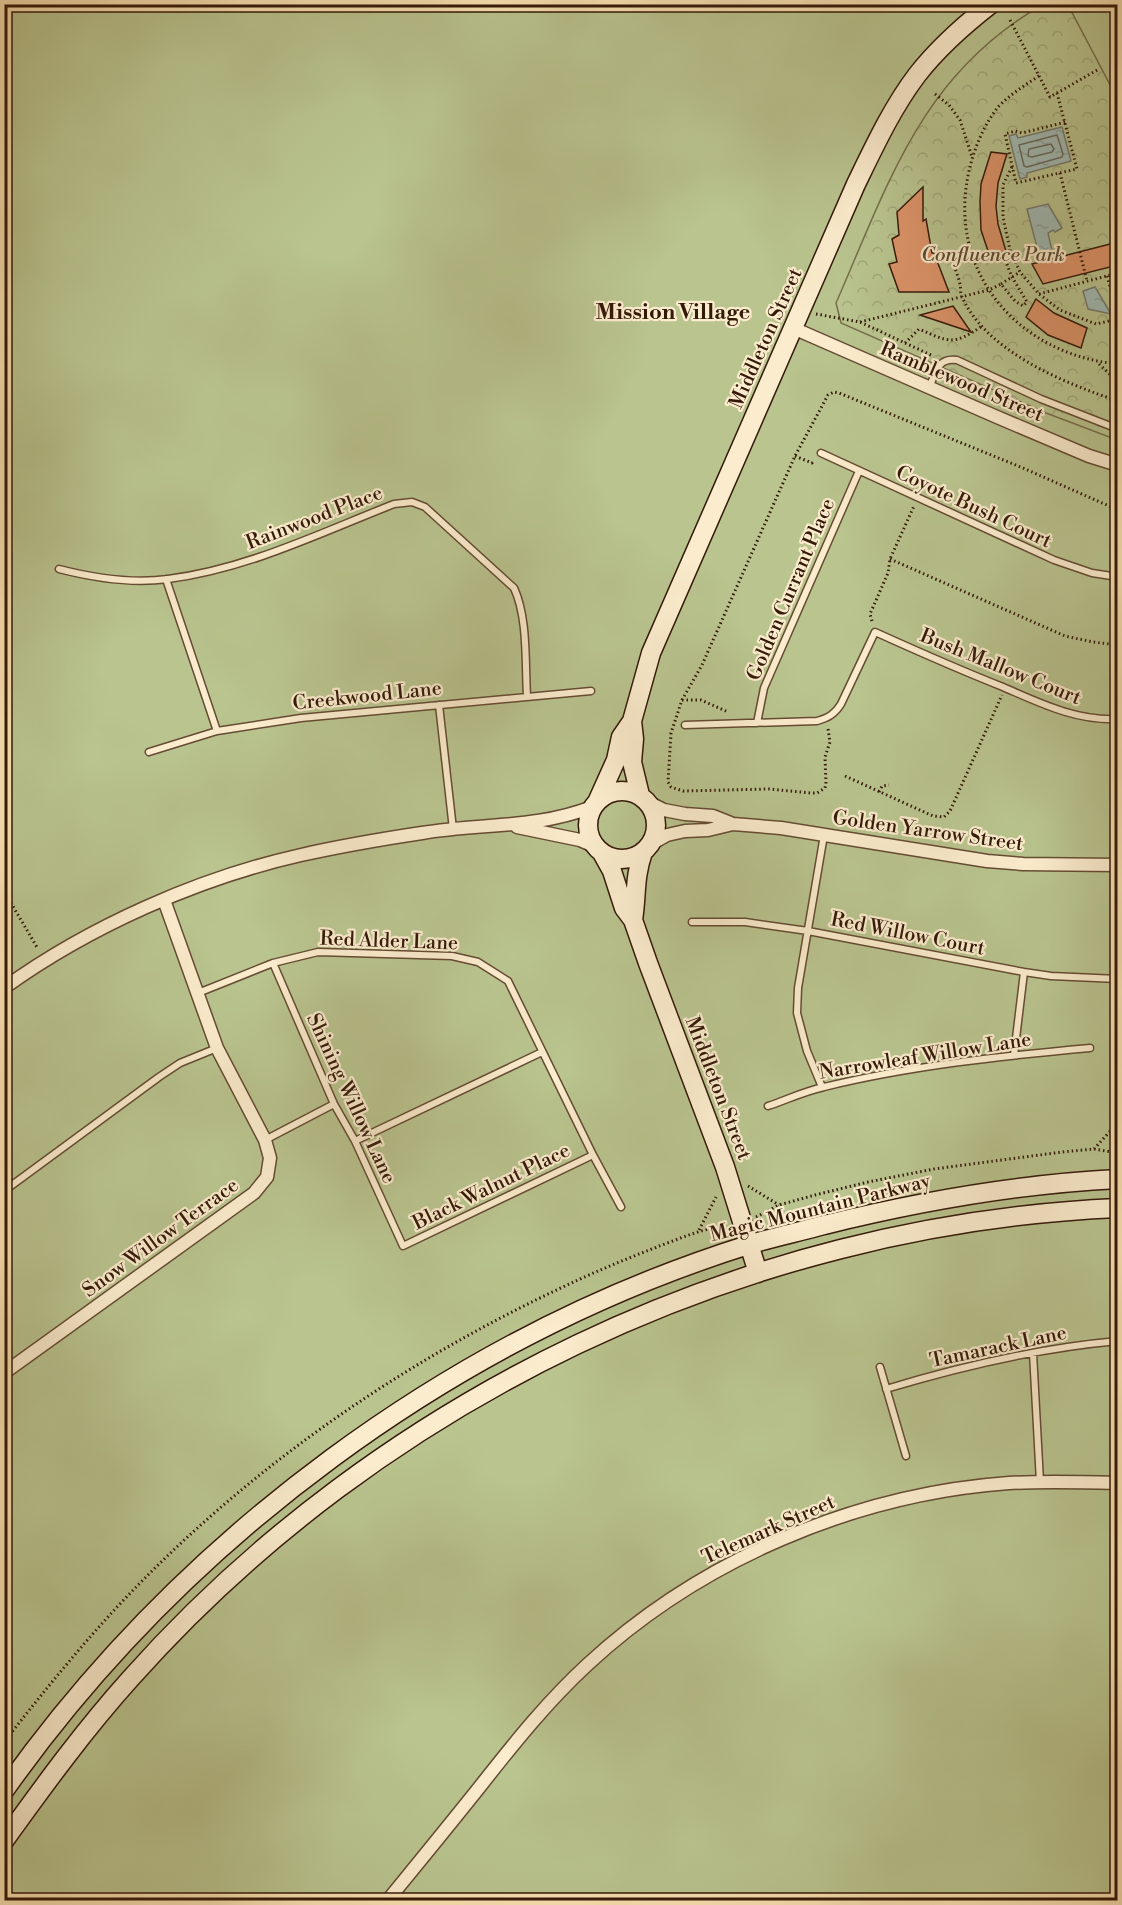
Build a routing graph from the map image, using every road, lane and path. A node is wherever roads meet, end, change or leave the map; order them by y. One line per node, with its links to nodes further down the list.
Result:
1 (991, 4): 27 (street, Middleton Street)
2 (1010, 21): 4 (path)
3 (1099, 69): 5 (path)
4 (1039, 76): 5 (path); 8 (path)
5 (1057, 93): 7 (path)
6 (935, 94): 8 (path)
7 (1066, 122): 9 (path); 10 (path)
8 (972, 157): 19 (path)
9 (1012, 165): 10 (path); 11 (path)
10 (1060, 172): 17 (path)
11 (1011, 250): 13 (path); 16 (path)
12 (951, 257): 21 (path)
13 (1020, 272): 16 (path); 20 (path)
14 (1118, 273): 15 (path)
15 (1107, 276): 17 (path); 23 (path)
16 (1012, 277): 18 (path); 18 (path)
17 (1087, 281): 20 (path)
18 (1001, 284): 19 (path)
19 (989, 290): 21 (path); 30 (path)
20 (1039, 294): 24 (path)
21 (962, 296): 25 (path); 26 (path)
22 (814, 314): 25 (path)
23 (1118, 314)
24 (1118, 319)
25 (860, 322): 28 (path)
26 (982, 326): 28 (path); 34 (path)
27 (794, 328): 33 (street, Ramblewood Street); 56 (street, Middleton Street)
28 (904, 343): 29 (path)
29 (943, 361): 33 (lane); 35 (lane)
30 (1097, 362): 31 (path); 32 (path)
31 (1118, 364)
32 (1118, 382)
33 (929, 388): 38 (street, Ramblewood Street)
34 (1118, 401)
35 (1118, 429)
36 (821, 453): 37 (path); 39 (lane, Coyote Bush Court)
37 (795, 456): 41 (path); 51 (path)
38 (1118, 465)
39 (859, 471): 40 (lane, Coyote Bush Court); 57 (lane, Golden Currant Place)
40 (918, 498): 42 (path); 44 (lane, Coyote Bush Court)
41 (1118, 510)
42 (890, 559): 46 (path); 47 (path)
43 (59, 569): 45 (lane, Rainwood Place)
44 (1118, 577)
45 (166, 579): 50 (lane, Rainwood Place); 59 (lane)
46 (875, 632): 48 (lane, Bush Mallow Court); 54 (lane)
47 (1118, 645)
48 (1005, 688): 55 (lane, Bush Mallow Court); 63 (path)
49 (591, 691): 50 (lane, Creekwood Lane)
50 (528, 696): 52 (lane, Creekwood Lane)
51 (682, 700): 53 (path); 54 (path)
52 (439, 705): 59 (lane, Creekwood Lane); 68 (lane)
53 (729, 712)
54 (826, 718): 57 (lane)
55 (1118, 719)
56 (632, 721): 64 (street, Middleton Street); 65 (street, Middleton Street)
57 (758, 723): 58 (lane)
58 (685, 724)
59 (217, 731): 60 (lane, Creekwood Lane)
60 (149, 752)
61 (845, 776): 63 (path)
62 (889, 785): 63 (path)
63 (879, 792)
64 (644, 799): 65 (street); 66 (street, Golden Yarrow Street); 70 (street)
65 (595, 803): 67 (street); 71 (street)
66 (733, 824): 69 (street, Golden Yarrow Street); 70 (street, Golden Yarrow Street)
67 (510, 826): 68 (street); 71 (street)
68 (453, 830): 74 (street)
69 (824, 834): 72 (street, Golden Yarrow Street); 77 (lane)
70 (647, 848): 71 (street); 75 (street, Middleton Street)
71 (598, 849): 75 (street, Middleton Street)
72 (1118, 865)
73 (4, 891): 78 (path)
74 (164, 900): 78 (street); 83 (street, Snow Willow Terrace)
75 (633, 920): 106 (street, Middleton Street)
76 (692, 922): 77 (lane, Red Willow Court)
77 (808, 931): 80 (lane, Red Willow Court); 88 (lane)
78 (45, 961): 82 (street)
79 (273, 963): 83 (lane, Red Alder Lane); 86 (lane, Red Alder Lane); 89 (lane, Shining Willow Lane)
80 (1024, 972): 81 (lane, Red Willow Court); 87 (lane)
81 (1118, 979)
82 (4, 988)
83 (197, 993): 84 (street, Snow Willow Terrace)
84 (217, 1048): 92 (street, Snow Willow Terrace); 98 (lane)
85 (1090, 1048): 87 (lane, Narrowleaf Willow Lane)
86 (542, 1052): 93 (lane); 96 (lane, Red Alder Lane)
87 (1014, 1055): 88 (lane, Narrowleaf Willow Lane)
88 (822, 1087): 90 (lane, Narrowleaf Willow Lane)
89 (334, 1104): 92 (lane); 93 (lane, Shining Willow Lane)
90 (768, 1106)
91 (1118, 1120): 94 (path)
92 (265, 1140): 112 (street, Snow Willow Terrace)
93 (355, 1141): 107 (lane, Shining Willow Lane)
94 (1094, 1149): 95 (path); 101 (path)
95 (1118, 1153)
96 (593, 1155): 102 (lane, Red Alder Lane); 107 (lane, Black Walnut Place)
97 (1118, 1179): 106 (street, Magic Mountain Parkway)
98 (4, 1191)
99 (761, 1192): 101 (path)
100 (714, 1202): 105 (path)
101 (779, 1205): 104 (path)
102 (621, 1207)
103 (1118, 1208): 108 (street)
104 (759, 1216)
105 (722, 1226)
106 (750, 1244): 108 (street, Middleton Street); 117 (street, Magic Mountain Parkway)
107 (403, 1246)
108 (758, 1273): 118 (street)
109 (1118, 1341): 110 (lane, Tamarack Lane)
110 (1033, 1353): 113 (lane, Tamarack Lane); 115 (lane)
111 (880, 1367): 113 (lane)
112 (4, 1373)
113 (886, 1389): 114 (lane)
114 (906, 1456)
115 (1041, 1482): 116 (street, Telemark Street); 119 (street, Telemark Street)
116 (1118, 1483)
117 (4, 1791)
118 (4, 1841)
119 (388, 1900)

